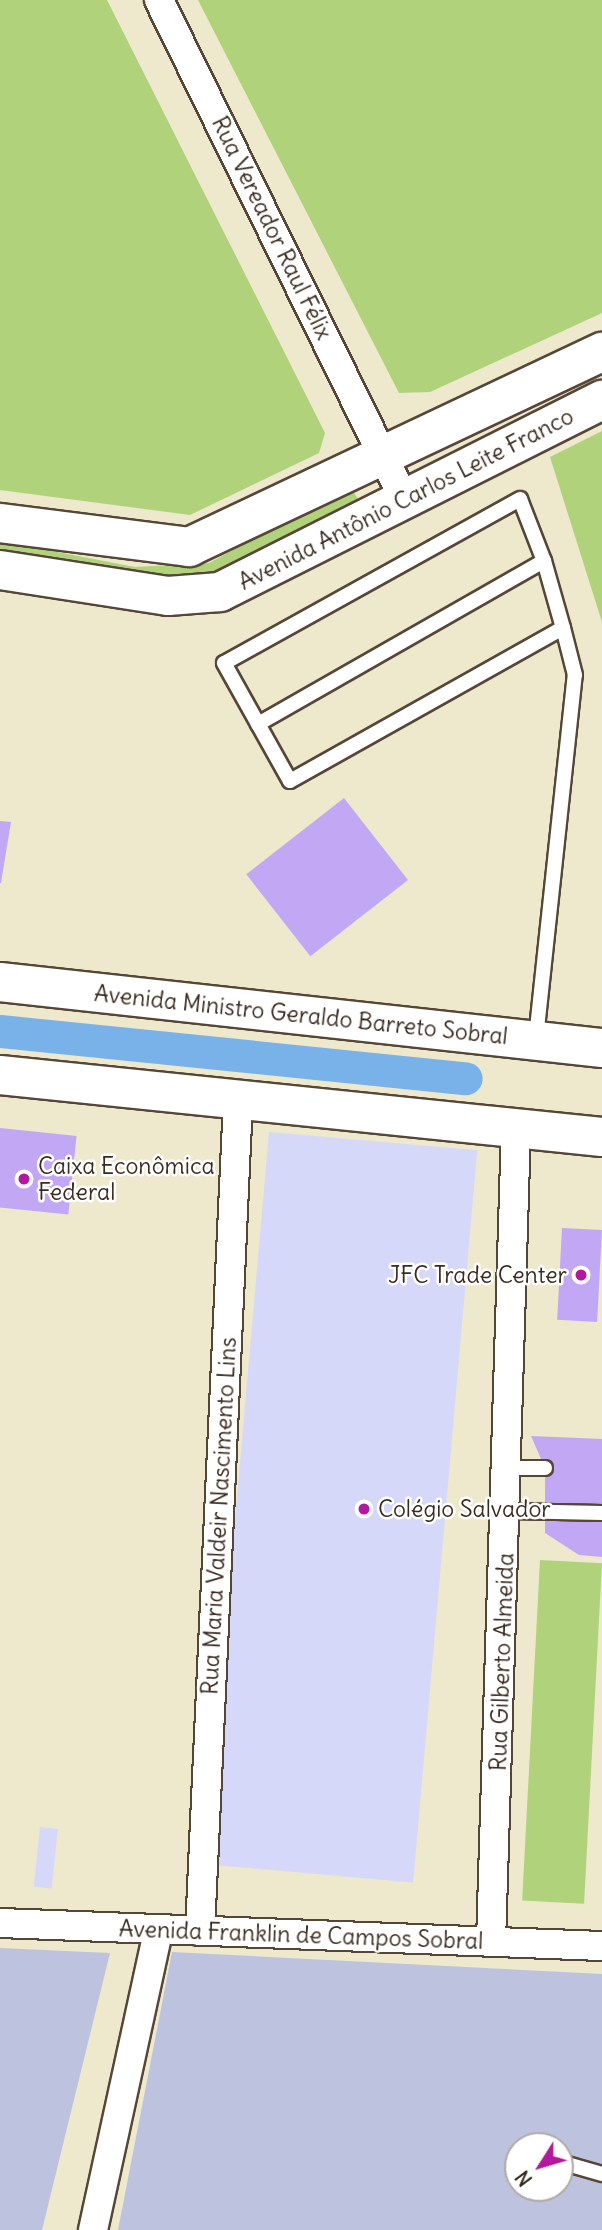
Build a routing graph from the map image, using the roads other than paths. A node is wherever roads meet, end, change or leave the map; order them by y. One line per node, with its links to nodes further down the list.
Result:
1 (159, 0): 4 (street, Rua Vereador Raul Félix)
2 (602, 352): 4 (street, Avenida Antônio Carlos Leite Franco)
3 (602, 400): 5 (street, Avenida Antônio Carlos Leite Franco)
4 (384, 457): 5 (street, Rua Vereador Raul Félix); 6 (street, Avenida Antônio Carlos Leite Franco)
5 (402, 495): 8 (street, Avenida Antônio Carlos Leite Franco)
6 (0, 523)
7 (544, 561): 9 (lane); 10 (lane); 10 (lane)
8 (0, 570)
9 (563, 628): 10 (lane); 12 (lane)
10 (258, 724)
11 (0, 982): 12 (street, Avenida Ministro Geraldo Barreto Sobral)
12 (536, 1041): 13 (street, Avenida Ministro Geraldo Barreto Sobral)
13 (602, 1048)
14 (0, 1075): 15 (street)
15 (238, 1101): 16 (street); 24 (street, Rua Maria Valdeir Nascimento Lins)
16 (516, 1130): 17 (street); 18 (street, Rua Gilberto Almeida)
17 (602, 1137)
18 (510, 1468): 19 (lane); 20 (street, Rua Gilberto Almeida)
19 (545, 1468)
20 (508, 1511): 21 (lane); 25 (street, Rua Gilberto Almeida)
21 (602, 1513)
22 (0, 1923): 23 (street, Avenida Franklin de Campos Sobral)
23 (158, 1931): 24 (street, Avenida Franklin de Campos Sobral); 29 (street)
24 (200, 1931): 25 (street, Avenida Franklin de Campos Sobral)
25 (491, 1942): 26 (street, Avenida Franklin de Campos Sobral)
26 (602, 1946)
27 (574, 2166): 28 (lane)
28 (602, 2174)
29 (93, 2230)

